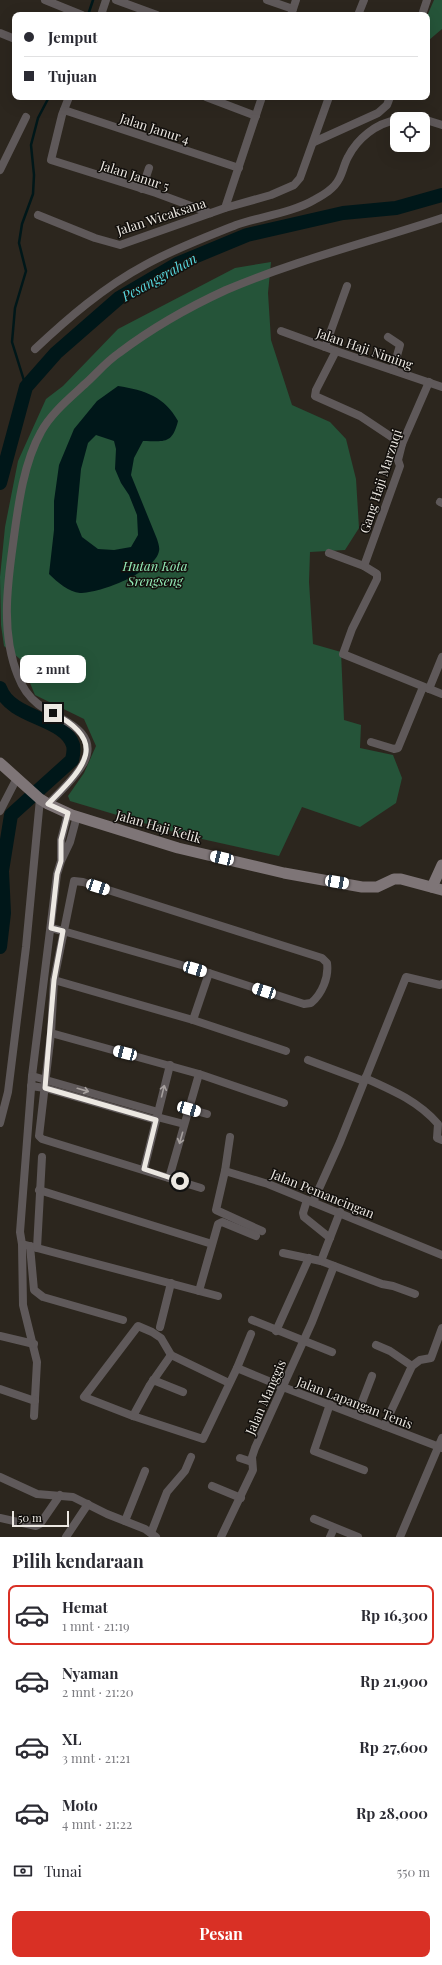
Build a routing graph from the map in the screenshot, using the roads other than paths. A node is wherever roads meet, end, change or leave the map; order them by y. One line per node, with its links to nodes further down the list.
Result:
1 (106, 0): 9 (street)
2 (116, 0): 10 (street)
3 (267, 0): 11 (street)
4 (296, 0): 11 (street)
5 (364, 0): 12 (street)
6 (428, 0): 13 (street)
7 (49, 1): 8 (street)
8 (75, 12)
9 (102, 12)
10 (149, 12)
11 (292, 12)
12 (359, 12)
13 (423, 12)
14 (0, 33): 15 (street)
15 (12, 38)
16 (68, 100): 21 (street)
17 (214, 100): 22 (street)
18 (261, 100): 22 (street, Jalan Wicaksana)
19 (328, 100): 27 (street)
20 (388, 100): 27 (street)
21 (64, 110): 29 (street, Jalan Janur 4); 31 (street, Jalan Janur 5)
22 (256, 116): 29 (street, Jalan Wicaksana)
23 (26, 117): 30 (street)
24 (430, 121): 26 (street)
25 (390, 122): 40 (street)
26 (442, 125)
27 (314, 142): 32 (street, Jalan Wicaksana)
28 (149, 168): 31 (street)
29 (239, 168): 32 (street, Jalan Wicaksana)
30 (0, 170)
31 (142, 189): 33 (street, Jalan Janur 5)
32 (225, 208): 33 (street, Jalan Wicaksana)
33 (210, 213): 34 (street, Jalan Wicaksana)
34 (38, 215)
35 (442, 218): 54 (street)
36 (347, 286): 39 (street)
37 (281, 331): 39 (street, Jalan Haji Niming)
38 (388, 337): 42 (street)
39 (325, 347): 41 (street, Jalan Haji Niming)
40 (35, 349)
41 (336, 351): 42 (street, Jalan Haji Niming); 45 (street)
42 (394, 370): 43 (street, Jalan Haji Niming)
43 (429, 382): 44 (street, Jalan Haji Niming); 45 (street, Gang Haji Marzuqi)
44 (442, 386)
45 (402, 444): 47 (street, Gang Haji Marzuqi)
46 (329, 552): 47 (street)
47 (364, 566): 49 (street)
48 (442, 657): 49 (street)
49 (426, 688): 50 (street); 51 (street)
50 (442, 694)
51 (371, 742)
52 (0, 763): 53 (street, Jalan Haji Kelik)
53 (20, 780): 54 (street, Jalan Haji Kelik); 55 (street)
54 (42, 800): 56 (street, Jalan Haji Kelik); 81 (street)
55 (0, 811)
56 (73, 815): 58 (street, Jalan Haji Kelik); 59 (street)
57 (442, 865): 58 (street)
58 (437, 889)
59 (51, 928): 60 (street); 70 (street)
60 (63, 931): 61 (street); 61 (street); 62 (street)
61 (209, 974): 64 (street)
62 (54, 980): 64 (street); 65 (street)
63 (442, 984): 72 (street)
64 (193, 1020): 66 (street)
65 (51, 1033): 68 (street); 71 (street)
66 (286, 1052)
67 (308, 1060): 72 (street)
68 (170, 1065): 69 (street); 80 (street, one-way to 68)
69 (199, 1074): 75 (street); 77 (street)
70 (32, 1076): 71 (street); 73 (street)
71 (46, 1079): 74 (street); 76 (street, one-way to 76)
72 (364, 1080): 84 (street); 91 (street)
73 (31, 1086): 74 (street); 94 (street)
74 (45, 1088): 78 (street); 86 (street)
75 (284, 1103)
76 (130, 1104): 78 (street); 80 (street)
77 (189, 1109): 79 (street); 82 (street)
78 (128, 1112): 80 (street)
79 (207, 1114)
80 (157, 1116): 82 (street); 86 (street)
81 (0, 1123)
82 (184, 1124): 88 (street, one-way to 88)
83 (230, 1137): 87 (street)
84 (442, 1140)
85 (42, 1157): 90 (street)
86 (144, 1169): 88 (street)
87 (225, 1170): 91 (street, Jalan Pemancingan); 95 (street)
88 (169, 1178): 89 (street)
89 (201, 1188)
90 (39, 1190): 95 (street); 96 (street)
91 (310, 1201): 92 (street, Jalan Pemancingan); 93 (street)
92 (340, 1212): 93 (street); 98 (street, Jalan Pemancingan)
93 (330, 1238): 100 (street)
94 (22, 1244): 96 (street); 114 (street)
95 (212, 1244): 103 (street)
96 (34, 1247): 102 (street); 106 (street)
97 (283, 1253): 99 (street)
98 (442, 1255)
99 (309, 1258): 100 (street); 110 (street)
100 (321, 1261): 101 (street)
101 (334, 1266): 104 (street); 113 (street, Jalan Manggis)
102 (171, 1283): 103 (street); 108 (street)
103 (199, 1291): 105 (street)
104 (415, 1294)
105 (218, 1296)
106 (123, 1320)
107 (252, 1320): 110 (street)
108 (160, 1327)
109 (442, 1328): 118 (street)
110 (276, 1331): 113 (street)
111 (251, 1334): 119 (street)
112 (0, 1336): 114 (street)
113 (304, 1341): 116 (street); 123 (street, Jalan Manggis)
114 (34, 1344): 126 (street)
115 (376, 1345): 118 (street)
116 (332, 1352)
117 (171, 1355): 121 (street); 122 (street); 130 (street)
118 (412, 1366): 131 (street)
119 (237, 1368): 122 (street); 123 (street, Jalan Lapangan Tenis)
120 (372, 1376): 128 (street)
121 (153, 1380): 125 (street); 130 (street)
122 (230, 1383): 130 (street)
123 (283, 1387): 127 (street, Jalan Lapangan Tenis); 136 (street, Jalan Manggis)
124 (0, 1390): 126 (street)
125 (183, 1392)
126 (35, 1401): 129 (street)
127 (330, 1404): 128 (street, Jalan Lapangan Tenis); 137 (street)
128 (357, 1415): 131 (street, Jalan Lapangan Tenis)
129 (34, 1416)
130 (133, 1416)
131 (384, 1426): 133 (street, Jalan Lapangan Tenis)
132 (442, 1438): 133 (street)
133 (440, 1448): 153 (street)
134 (191, 1457): 148 (street)
135 (240, 1458): 136 (street)
136 (252, 1462): 142 (street, Jalan Manggis)
137 (364, 1470)
138 (144, 1471): 146 (street)
139 (0, 1477): 141 (street)
140 (212, 1486): 142 (street)
141 (60, 1494): 143 (street); 144 (street)
142 (241, 1498): 150 (street, Jalan Manggis)
143 (88, 1504): 146 (street); 149 (street)
144 (0, 1518)
145 (314, 1519): 147 (street)
146 (125, 1520): 148 (street)
147 (334, 1528): 151 (street); 152 (street)
148 (153, 1535)
149 (66, 1537)
150 (221, 1537)
151 (330, 1537)
152 (358, 1537)
153 (400, 1537)

